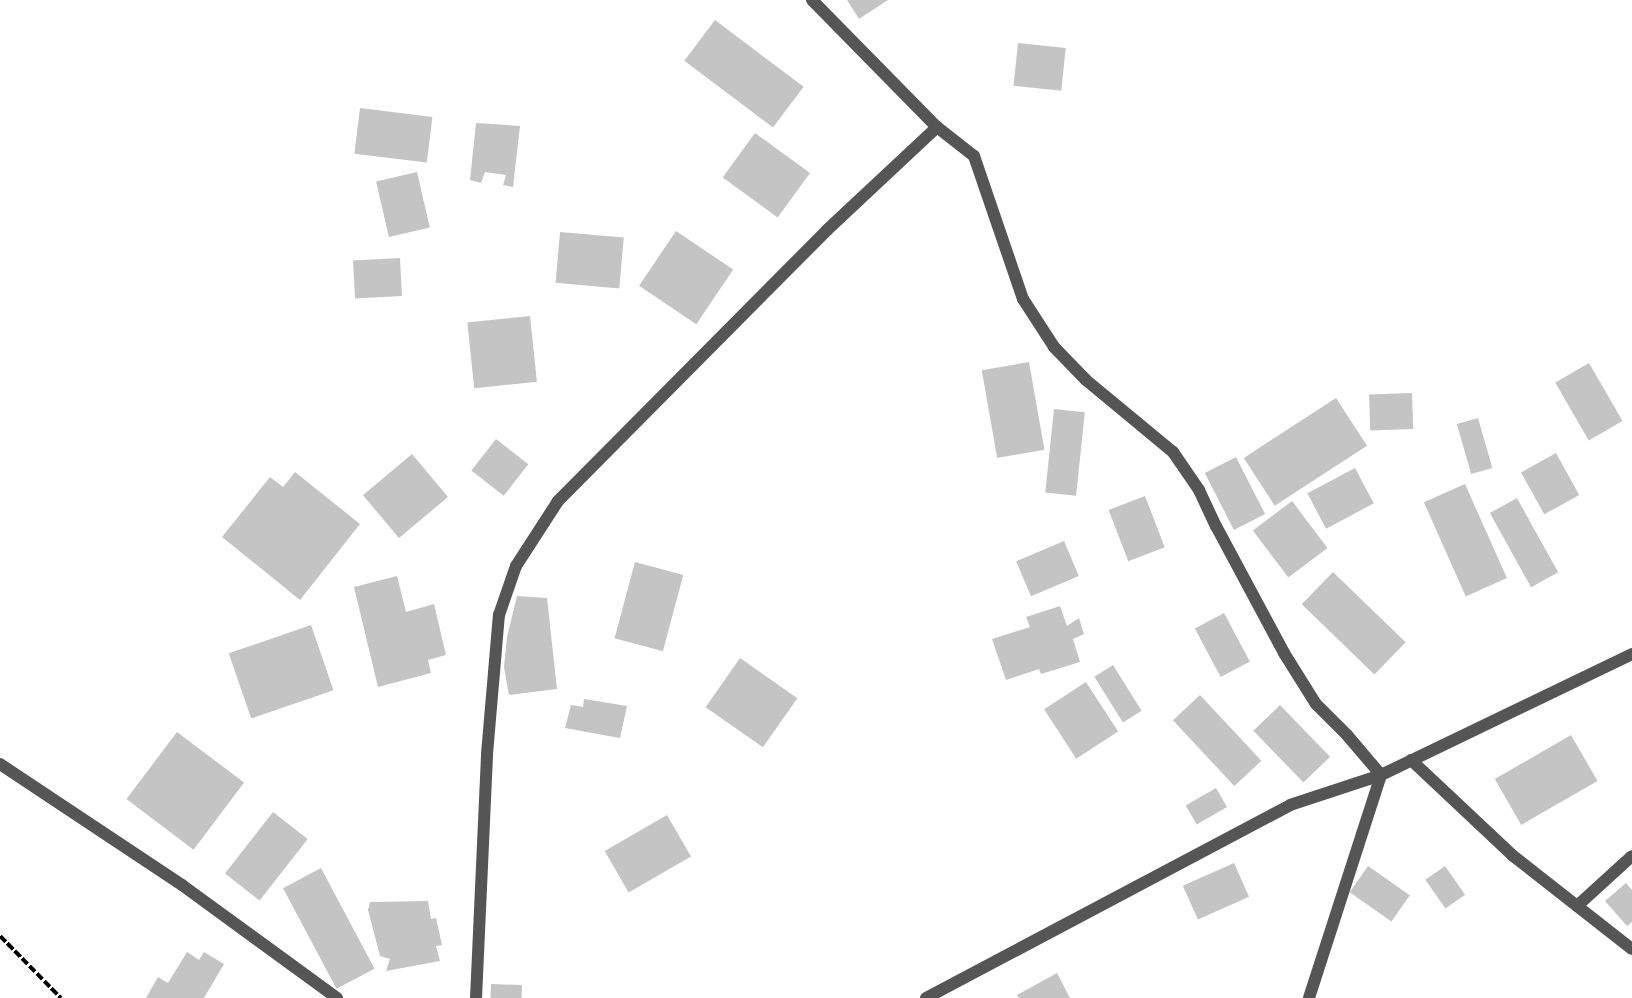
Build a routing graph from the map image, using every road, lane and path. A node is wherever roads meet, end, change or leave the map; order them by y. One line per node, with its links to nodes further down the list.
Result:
1 (812, 0): 2 (street)
2 (937, 127): 6 (street); 11 (street)
3 (1632, 654): 4 (street)
4 (1411, 760): 6 (street); 8 (street)
5 (0, 764): 10 (street)
6 (1380, 775): 12 (street); 13 (street)
7 (1632, 856): 8 (street)
8 (1577, 906): 9 (street)
9 (1632, 949)
10 (337, 998)
11 (476, 998)
12 (926, 998)
13 (1309, 998)

